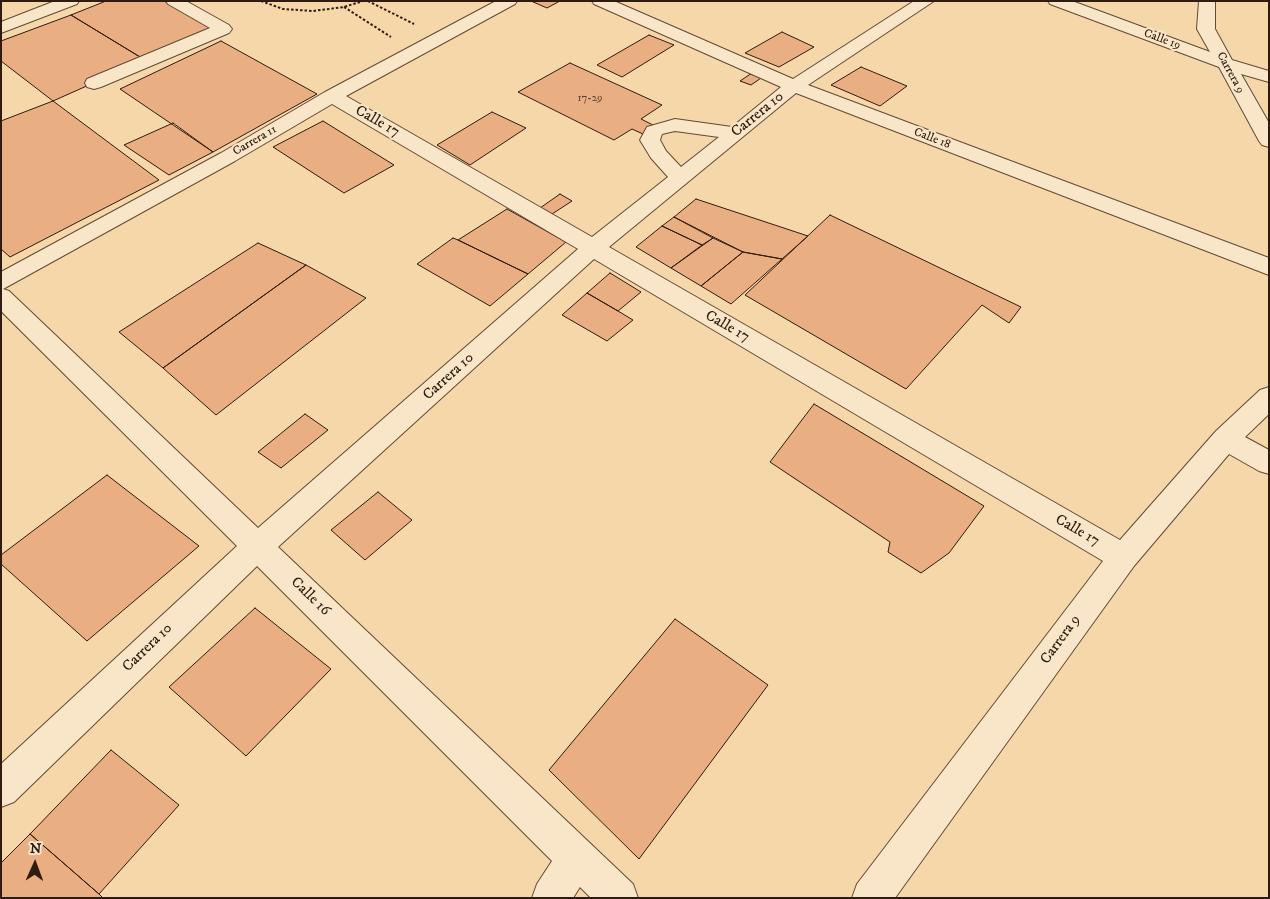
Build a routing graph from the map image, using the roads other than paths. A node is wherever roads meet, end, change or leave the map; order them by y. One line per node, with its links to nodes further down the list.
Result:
1 (71, 1): 8 (street)
2 (174, 1): 11 (street)
3 (509, 1): 13 (street, Carrera 11)
4 (600, 1): 12 (street, Calle 18)
5 (926, 1): 12 (street, Carrera 10)
6 (1056, 1): 9 (street, Calle 19)
7 (1207, 1): 9 (street, Carrera 9)
8 (1, 28)
9 (1223, 63): 10 (street, Calle 19); 15 (street, Carrera 9)
10 (1269, 77)
11 (94, 83)
12 (794, 86): 14 (street, Carrera 10); 18 (street, Calle 18)
13 (332, 96): 17 (street, Calle 17); 19 (street, Carrera 11)
14 (736, 133): 16 (street, Carrera 10); 16 (street)
15 (1269, 141)
16 (680, 178): 17 (street, Carrera 10)
17 (592, 249): 24 (street, Carrera 10); 25 (street, Calle 17)
18 (1269, 267)
19 (1, 282)
20 (1, 297): 24 (street, Calle 16)
21 (1269, 397): 22 (street, Carrera 9)
22 (1226, 439): 23 (street); 25 (street, Carrera 9)
23 (1269, 463)
24 (259, 547): 26 (street, Carrera 10); 27 (street, Calle 16)
25 (1123, 557): 30 (street, Carrera 9)
26 (1, 790)
27 (576, 858): 28 (street); 29 (street, Calle 16)
28 (551, 898)
29 (619, 898)
30 (871, 898)

